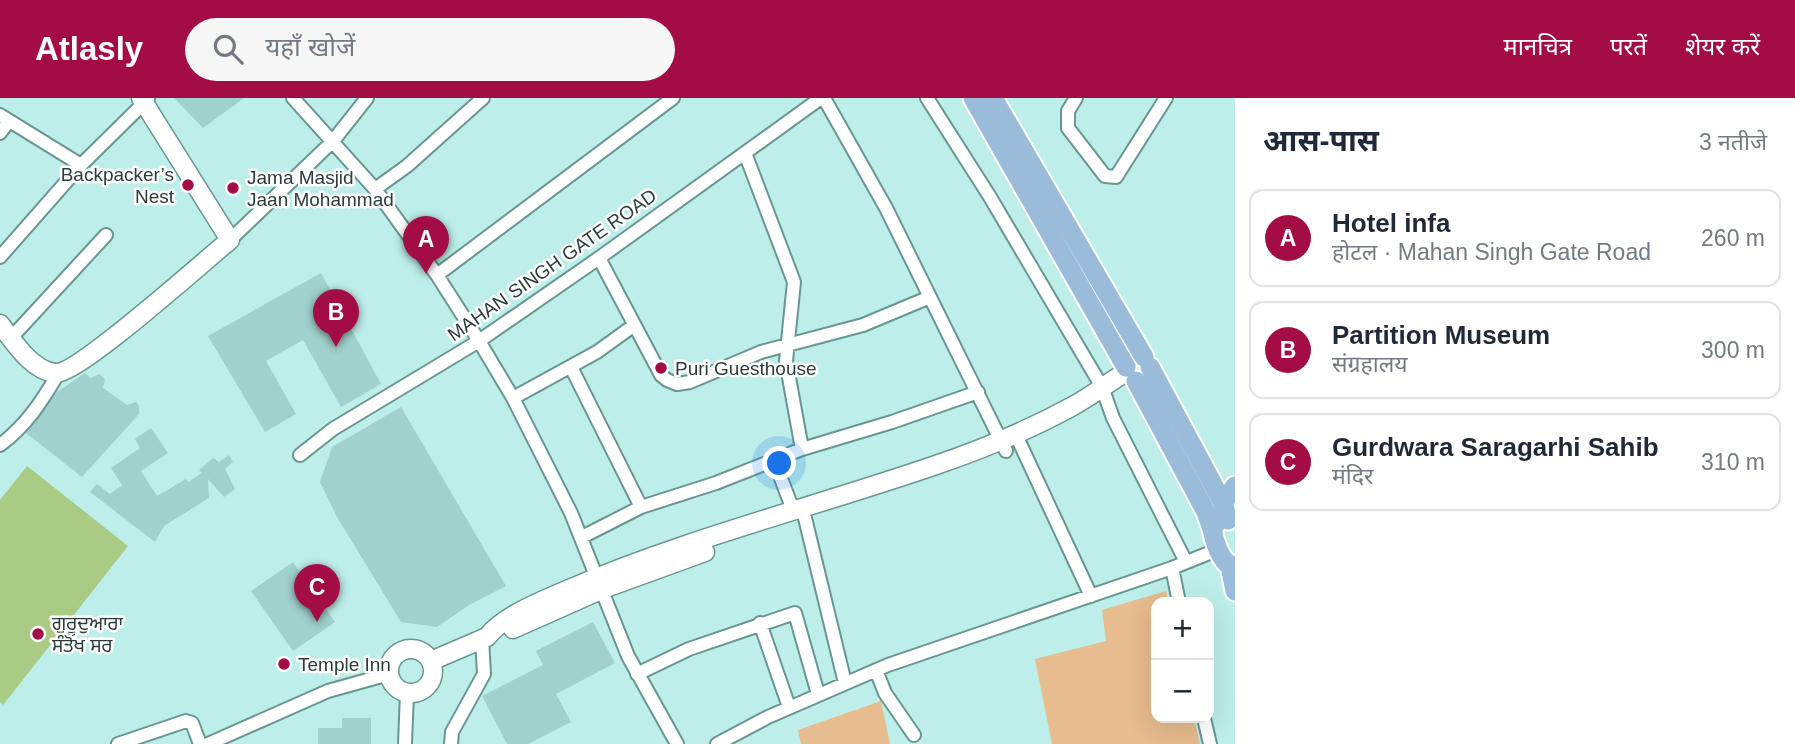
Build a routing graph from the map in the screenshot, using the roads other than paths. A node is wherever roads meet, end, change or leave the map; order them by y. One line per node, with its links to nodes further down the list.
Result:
1 (293, 98): 14 (street)
2 (367, 98): 14 (street)
3 (483, 98): 17 (street)
4 (674, 98): 22 (street)
5 (823, 98): 15 (street, MAHAN SINGH GATE ROAD); 23 (street)
6 (927, 98): 32 (street)
7 (973, 98): 29 (main road)
8 (993, 98): 29 (main road)
9 (1076, 98): 10 (street)
10 (1166, 98)
11 (144, 100): 16 (street); 19 (street)
12 (4, 118): 13 (street); 16 (street)
13 (0, 133)
14 (333, 141): 17 (street); 19 (street)
15 (745, 153): 21 (street, MAHAN SINGH GATE ROAD); 27 (street)
16 (81, 165): 20 (street)
17 (375, 190): 22 (street)
18 (106, 235): 25 (street)
19 (230, 240): 30 (street)
20 (0, 257)
21 (599, 258): 24 (street); 26 (street, MAHAN SINGH GATE ROAD)
22 (437, 275): 26 (street)
23 (930, 297): 27 (street); 31 (street)
24 (633, 326): 27 (street); 28 (street)
25 (5, 331): 30 (street)
26 (480, 341): 33 (street); 37 (street, MAHAN SINGH GATE ROAD)
27 (787, 345): 36 (street)
28 (572, 366): 33 (street); 40 (street)
29 (1135, 370): 32 (street); 42 (main road); 42 (main road)
30 (58, 374): 35 (street)
31 (978, 392): 34 (street); 36 (street)
32 (1104, 392): 34 (street); 45 (street)
33 (513, 398): 43 (street)
34 (1011, 443): 41 (street); 50 (street)
35 (0, 445)
36 (803, 449): 38 (street)
37 (300, 455)
38 (774, 460): 40 (street); 41 (street)
39 (1235, 485): 42 (main road)
40 (641, 508): 43 (street)
41 (799, 514): 48 (street); 58 (street)
42 (1228, 522): 44 (main road)
43 (582, 537): 48 (street)
44 (1219, 549): 45 (street); 46 (main road)
45 (1186, 562): 47 (street)
46 (1232, 565): 49 (main road)
47 (1172, 568): 50 (street); 51 (street)
48 (600, 583): 53 (street); 57 (street)
49 (1235, 591)
50 (1091, 596): 55 (street)
51 (1178, 597)
52 (760, 623): 57 (street); 60 (street); 61 (street)
53 (484, 638): 54 (street); 68 (street)
54 (431, 661): 56 (street); 59 (street)
55 (876, 670): 58 (street); 63 (street)
56 (389, 674): 59 (street); 66 (street)
57 (637, 674): 69 (street)
58 (845, 683): 60 (street)
59 (407, 693): 67 (street)
60 (818, 694): 61 (street)
61 (789, 708): 70 (street)
62 (1204, 723): 71 (street)
63 (914, 734)
64 (118, 744): 65 (street)
65 (200, 744)
66 (208, 744)
67 (405, 744)
68 (451, 744)
69 (677, 744)
70 (718, 744)
71 (1210, 744)

